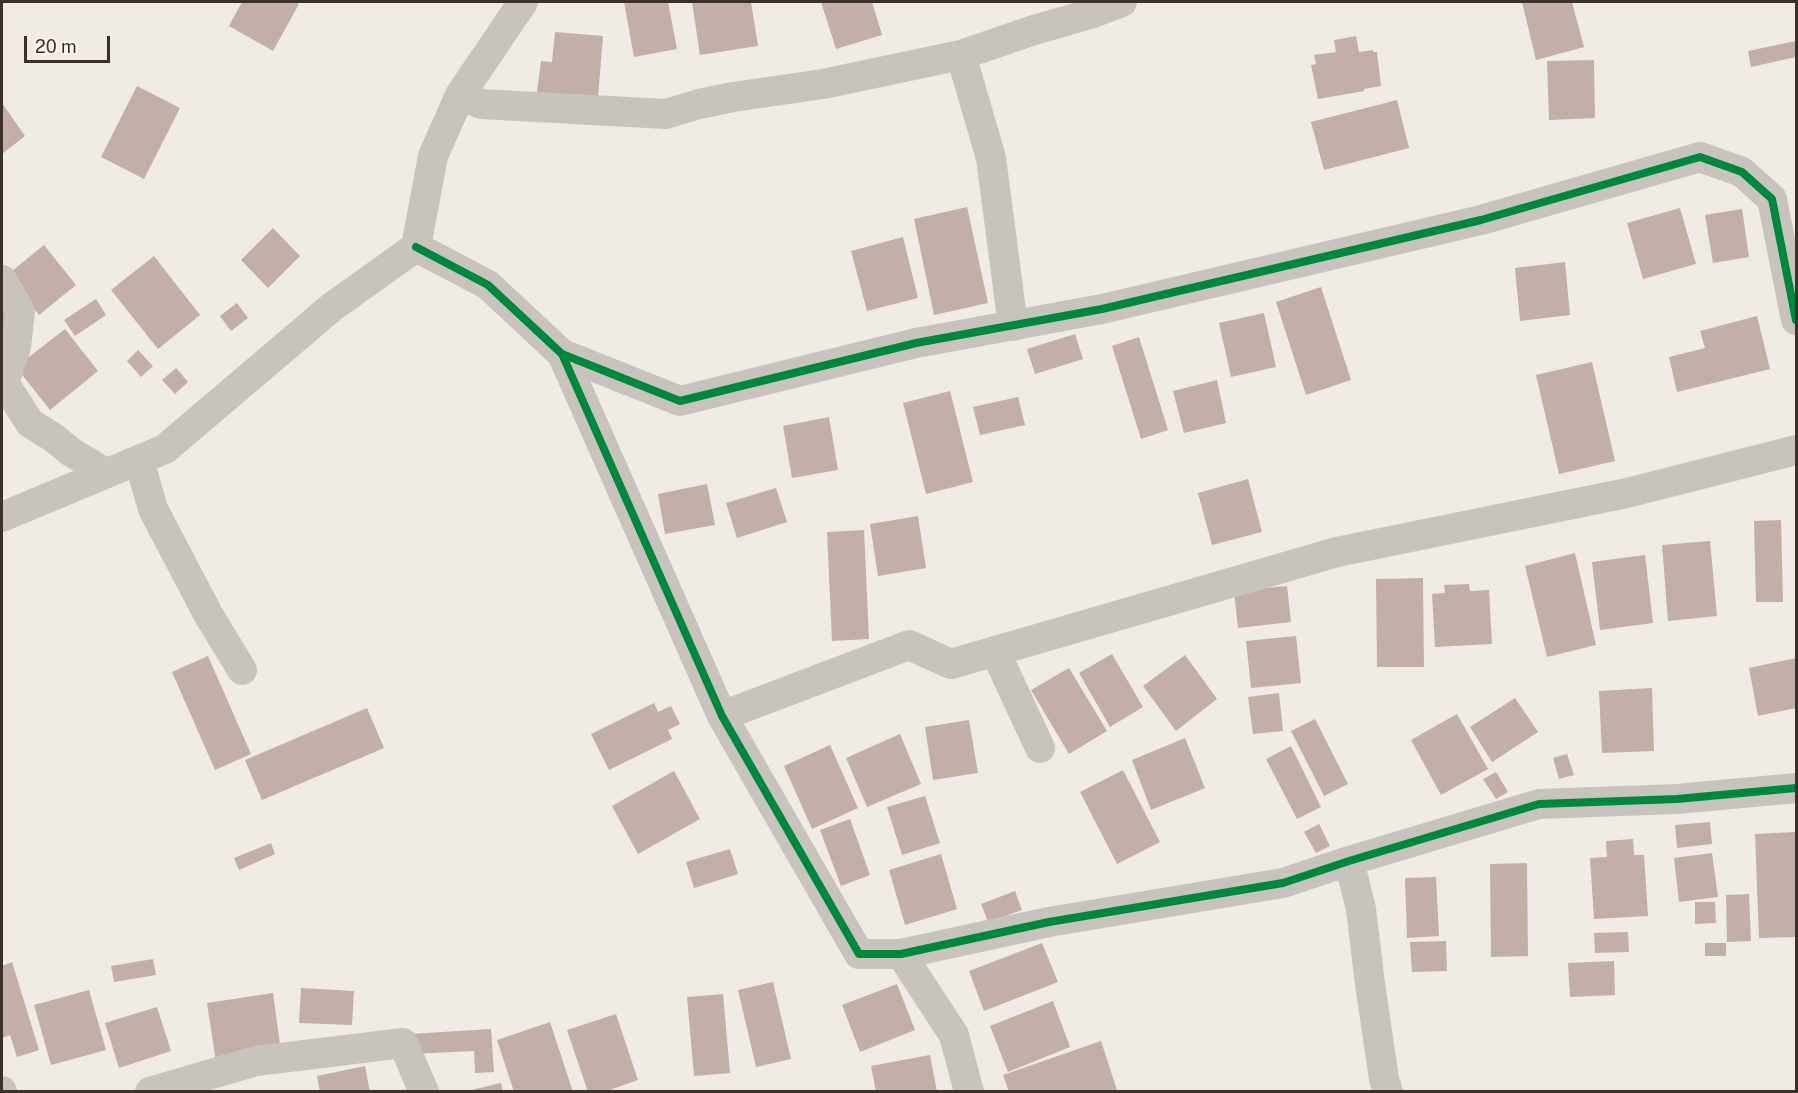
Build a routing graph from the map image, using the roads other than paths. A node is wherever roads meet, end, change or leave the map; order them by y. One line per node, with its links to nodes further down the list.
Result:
1 (523, 2): 4 (street)
2 (1122, 2): 3 (street)
3 (961, 55): 4 (street); 8 (street)
4 (459, 95): 5 (street)
5 (416, 247): 9 (street); 11 (street)
6 (2, 280): 12 (street)
7 (1797, 320): 8 (street)
8 (1013, 326): 9 (street)
9 (562, 354): 16 (street)
10 (1797, 450): 14 (street)
11 (139, 460): 12 (street); 15 (street)
12 (106, 473): 13 (street)
13 (2, 517)
14 (995, 651): 16 (street); 17 (street)
15 (242, 670)
16 (722, 716): 20 (street)
17 (1040, 748)
18 (1797, 788): 19 (street)
19 (1349, 861): 20 (street); 24 (street)
20 (901, 954): 23 (street)
21 (150, 1092): 22 (street)
22 (424, 1092)
23 (969, 1092)
24 (1388, 1092)

